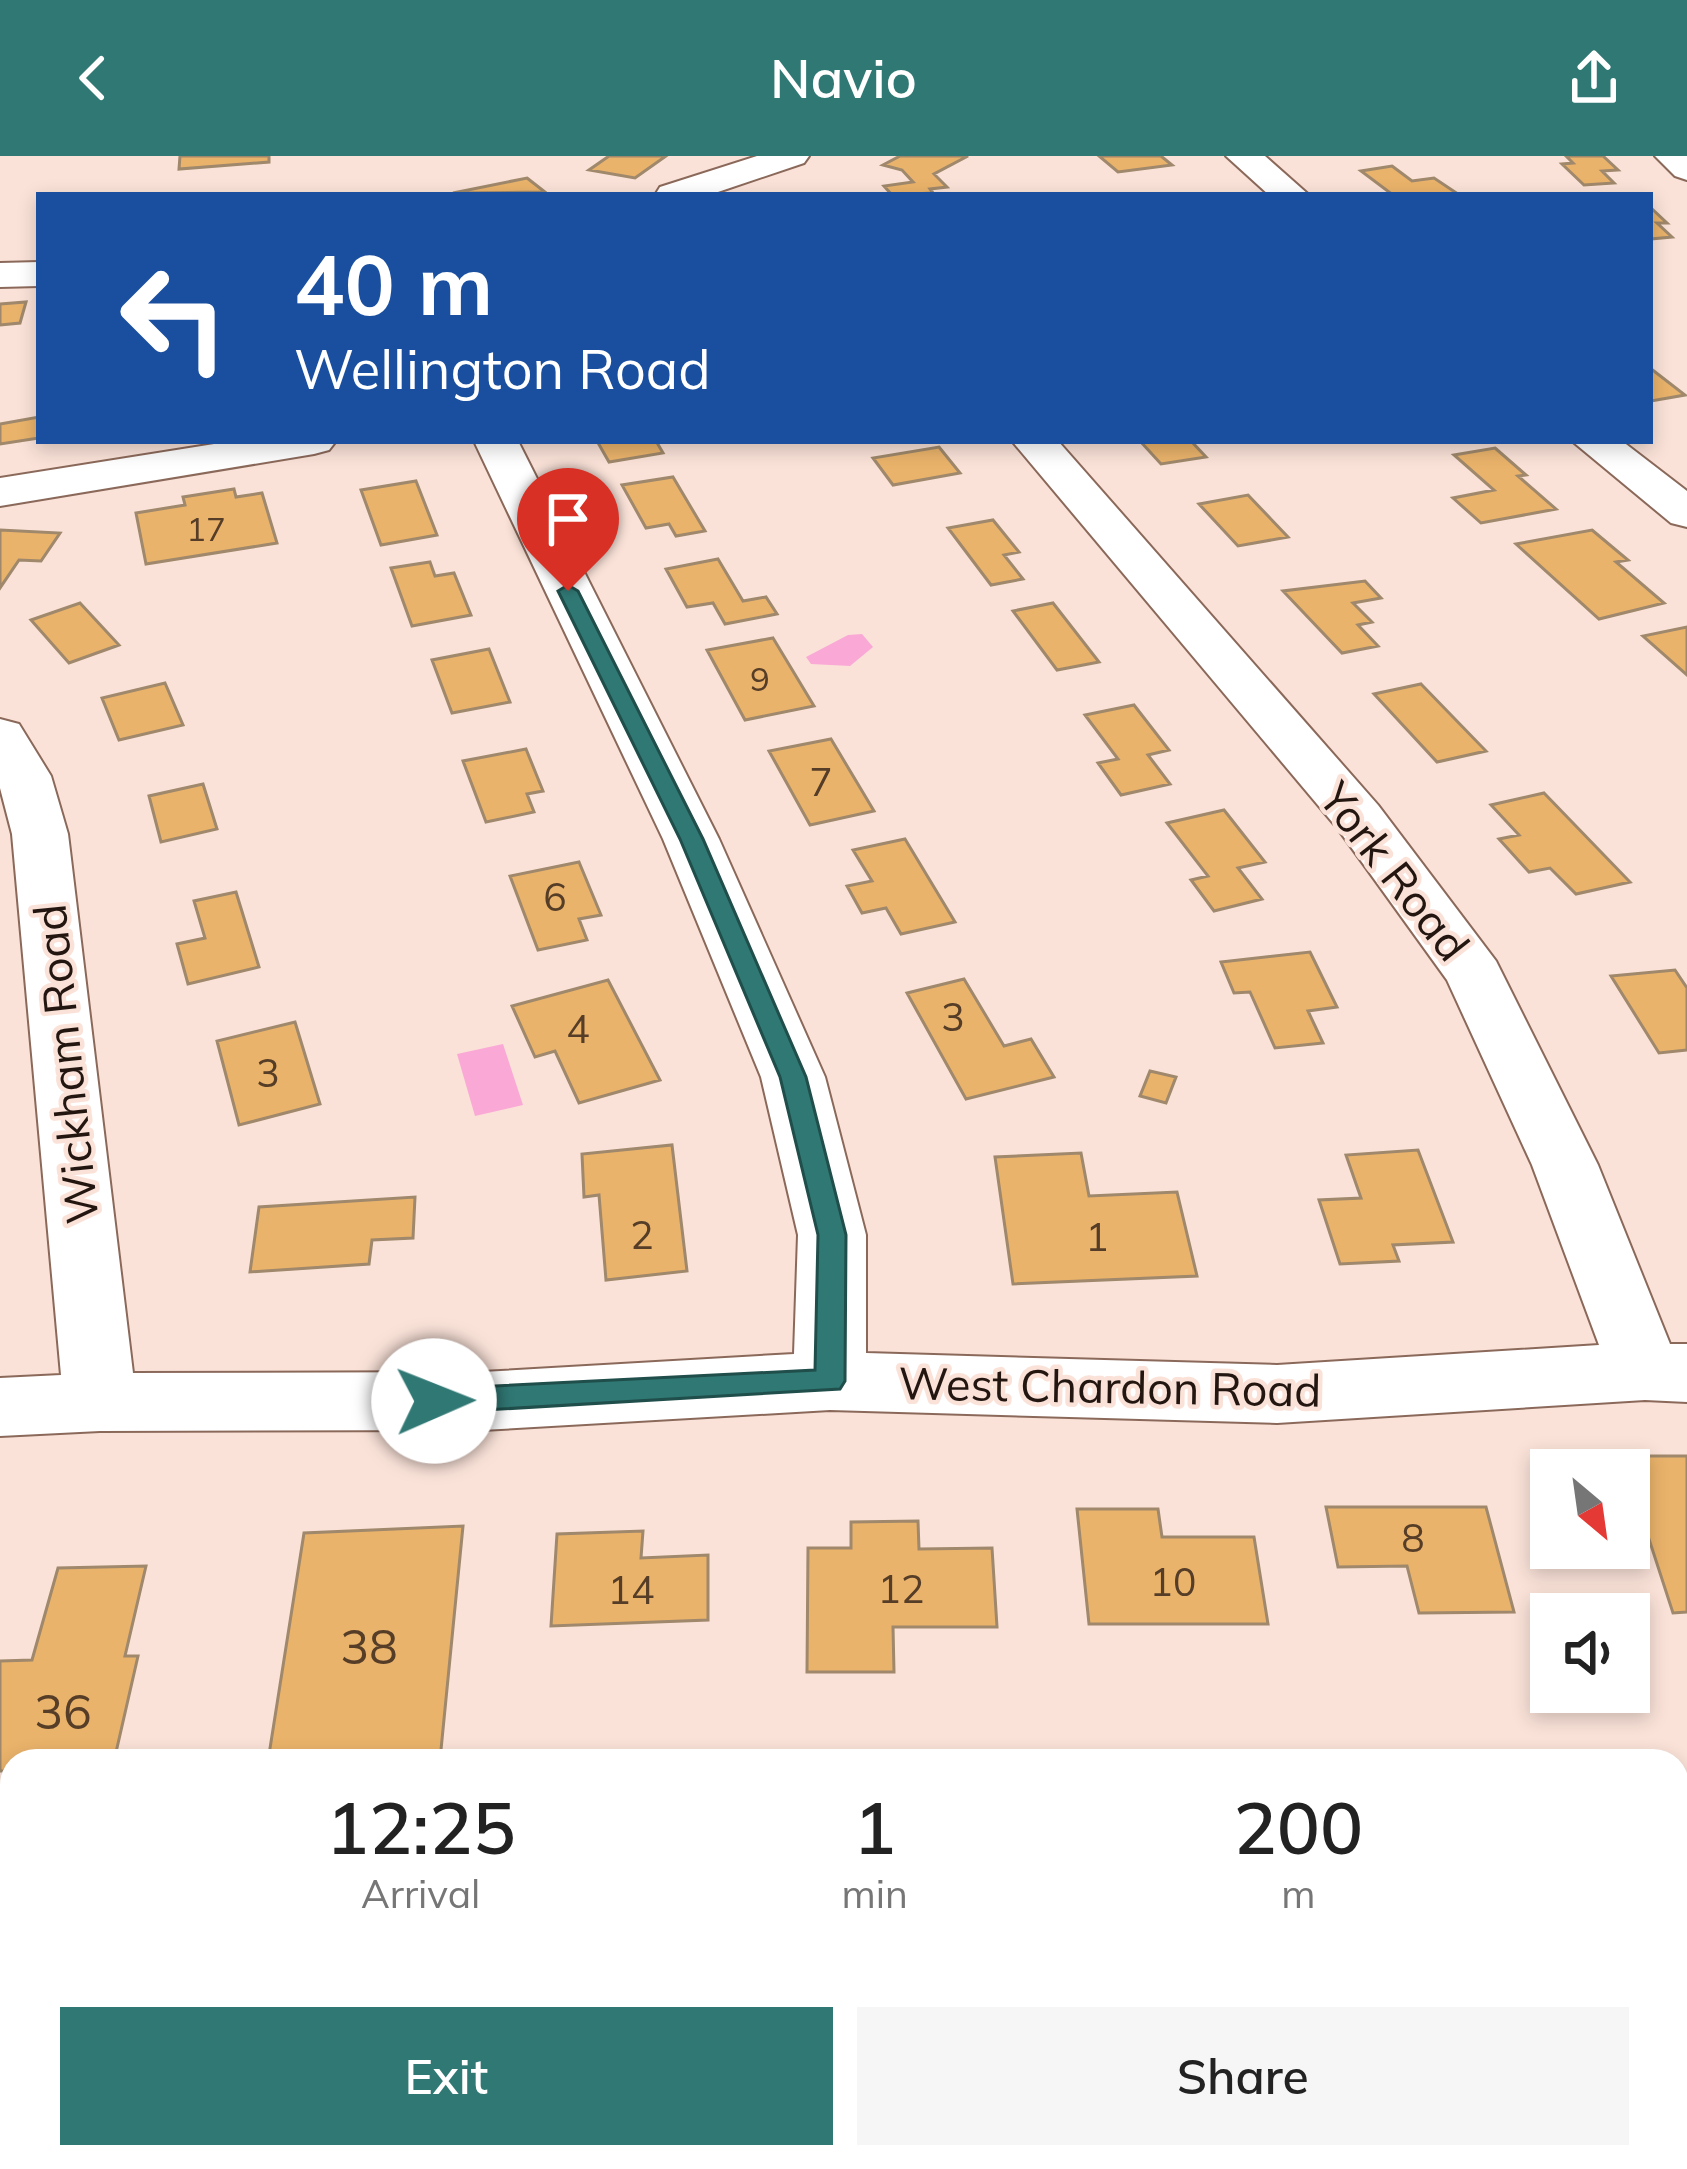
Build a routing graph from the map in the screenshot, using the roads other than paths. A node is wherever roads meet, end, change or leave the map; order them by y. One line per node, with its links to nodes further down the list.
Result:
1 (1243, 156): 6 (street)
2 (1672, 156): 4 (street)
3 (797, 163): 5 (street)
4 (1687, 169)
5 (686, 192)
6 (1287, 192)
7 (36, 274): 8 (street)
8 (0, 275)
9 (296, 444): 13 (street)
10 (497, 444): 17 (street)
11 (1037, 444): 16 (street, York Road)
12 (1598, 444): 14 (street)
13 (0, 492)
14 (1687, 513)
15 (0, 735): 18 (street, Wickham Road)
16 (1666, 1372): 17 (street, West Chardon Road)
17 (830, 1381): 18 (street, West Chardon Road)
18 (100, 1402): 19 (street, West Chardon Road)
19 (0, 1407)

